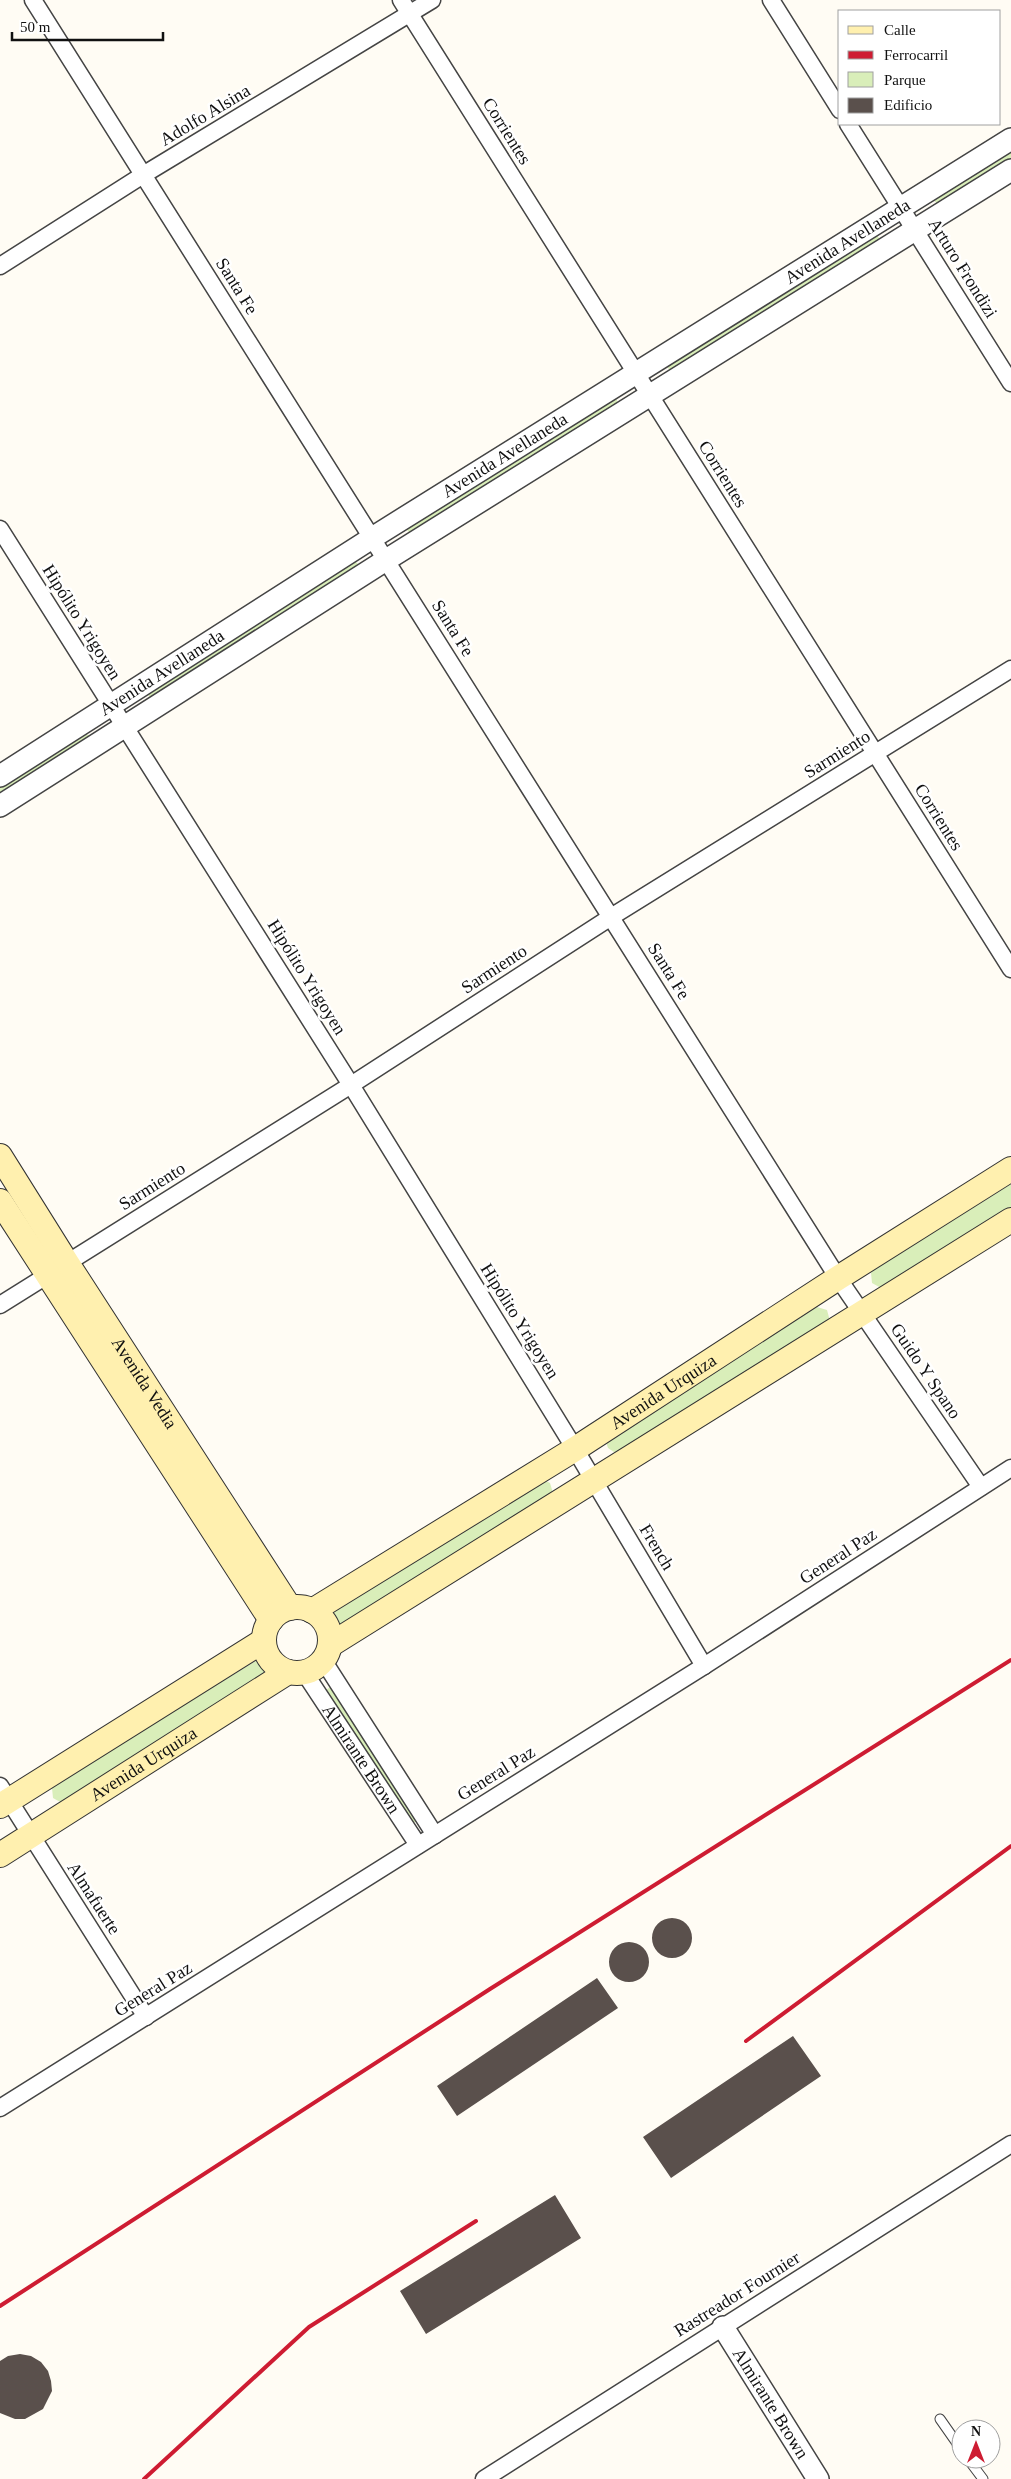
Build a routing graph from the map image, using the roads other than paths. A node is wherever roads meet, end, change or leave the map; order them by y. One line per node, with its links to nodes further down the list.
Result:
1 (33, 0): 9 (street, Santa Fe)
2 (432, 0): 4 (street, Adolfo Alsina)
3 (771, 0): 5 (street)
4 (405, 7): 9 (street, Adolfo Alsina); 13 (street, Corrientes)
5 (838, 107)
6 (849, 125): 10 (street, Arturo Frondizi)
7 (1011, 139): 10 (street, Avenida Avellaneda)
8 (1011, 170): 11 (street, Avenida Avellaneda)
9 (143, 175): 12 (street, Adolfo Alsina); 17 (street, Santa Fe)
10 (901, 208): 11 (street, Arturo Frondizi); 13 (street, Avenida Avellaneda)
11 (916, 230): 14 (street, Arturo Frondizi); 15 (street, Avenida Avellaneda)
12 (0, 266)
13 (636, 375): 15 (street, Corrientes); 17 (street, Avenida Avellaneda)
14 (1011, 382)
15 (650, 397): 18 (street, Avenida Avellaneda); 22 (street, Corrientes)
16 (0, 529): 20 (street, Hipólito Yrigoyen)
17 (372, 538): 18 (street, Santa Fe); 20 (street, Avenida Avellaneda)
18 (386, 560): 21 (street, Avenida Avellaneda); 25 (street, Santa Fe)
19 (1011, 669): 22 (street, Sarmiento)
20 (112, 706): 21 (street, Hipólito Yrigoyen); 23 (street, Avenida Avellaneda)
21 (126, 728): 24 (street, Avenida Avellaneda); 27 (street, Hipólito Yrigoyen)
22 (876, 754): 25 (street, Sarmiento); 26 (street, Corrientes)
23 (0, 776)
24 (0, 806)
25 (611, 917): 27 (street, Sarmiento); 33 (street, Santa Fe)
26 (1011, 969)
27 (351, 1085): 32 (street, Sarmiento); 36 (street, Hipólito Yrigoyen)
28 (0, 1156): 32 (main road, Avenida Vedia)
29 (1011, 1169): 33 (main road, Avenida Urquiza)
30 (0, 1201): 32 (main road, Avenida Vedia)
31 (1011, 1220): 35 (main road, Avenida Urquiza)
32 (57, 1269): 34 (street, Sarmiento); 40 (main road, Avenida Vedia)
33 (838, 1278): 35 (street, Guido Y Spano); 36 (main road, Avenida Urquiza)
34 (0, 1305)
35 (862, 1313): 38 (main road, Avenida Urquiza); 39 (street, Guido Y Spano)
36 (575, 1449): 38 (street, French); 40 (main road, Avenida Urquiza)
37 (1011, 1468): 39 (street, General Paz)
38 (594, 1481): 41 (main road, Avenida Urquiza); 42 (street, French)
39 (981, 1487): 42 (street, General Paz)
40 (284, 1620): 41 (main road); 41 (main road); 43 (main road, Avenida Urquiza)
41 (311, 1662): 44 (street, Almirante Brown); 45 (main road, Avenida Urquiza); 46 (street, Almirante Brown)
42 (704, 1666): 44 (street, General Paz)
43 (3, 1797): 45 (street, Almafuerte)
44 (435, 1835): 46 (street, General Paz)
45 (30, 1836): 47 (main road, Avenida Urquiza); 48 (street, Almafuerte)
46 (418, 1846): 48 (street, General Paz)
47 (0, 1855)
48 (146, 2017): 49 (street, General Paz)
49 (0, 2108)
50 (1011, 2144): 51 (street, Rastreador Fournier)
51 (723, 2327): 54 (street, Rastreador Fournier); 55 (street, Almirante Brown)
52 (940, 2419): 53 (lane)
53 (951, 2435)
54 (484, 2479)
55 (818, 2479)

